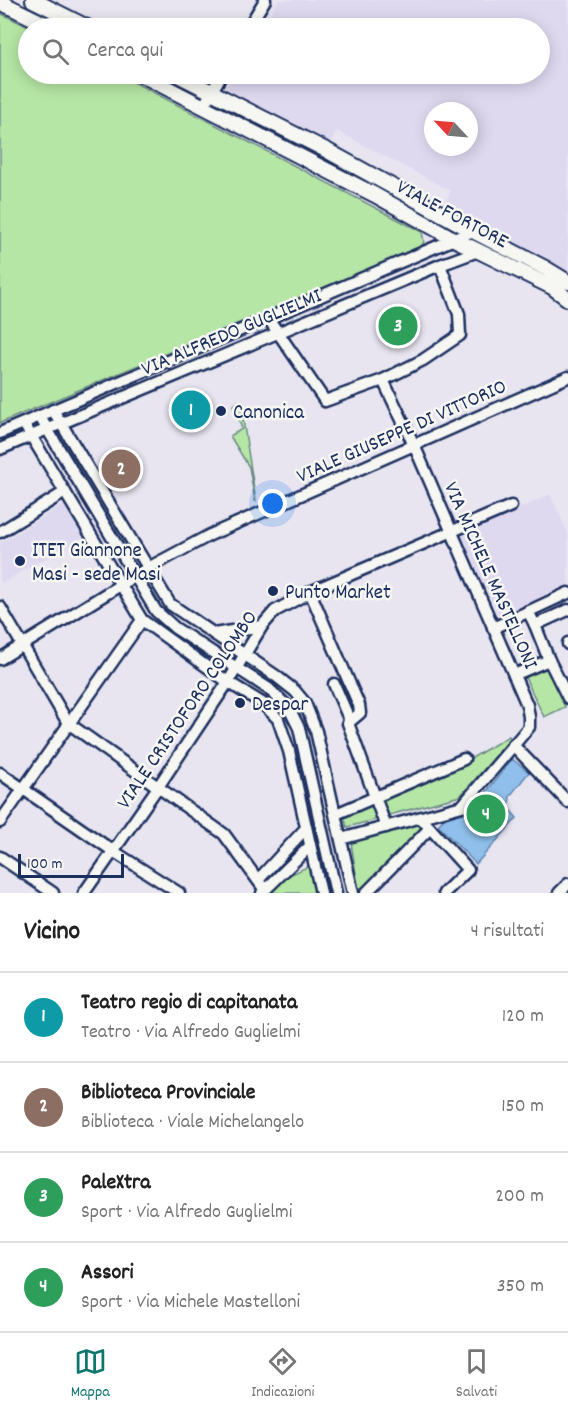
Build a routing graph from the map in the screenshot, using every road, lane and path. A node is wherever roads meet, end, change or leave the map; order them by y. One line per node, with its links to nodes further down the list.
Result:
1 (33, 0): 5 (main road)
2 (265, 0): 6 (street)
3 (0, 2): 4 (main road)
4 (32, 18)
5 (68, 18)
6 (254, 18)
7 (159, 84): 11 (main road, VIALE FORTORE)
8 (195, 84): 10 (main road, VIALE FORTORE)
9 (216, 84): 10 (street)
10 (211, 92): 11 (street); 12 (main road, VIALE FORTORE)
11 (203, 107): 13 (main road, VIALE FORTORE)
12 (326, 150): 13 (main road); 14 (main road, VIALE FORTORE)
13 (318, 165): 15 (main road, VIALE FORTORE)
14 (473, 231): 15 (street, VIA ALFREDO GUGLIELMI); 18 (main road, VIALE FORTORE)
15 (452, 238): 16 (main road, VIALE FORTORE); 20 (street, VIA ALFREDO GUGLIELMI)
16 (478, 251): 17 (street, VIA ALFREDO GUGLIELMI); 19 (main road, VIALE FORTORE)
17 (440, 265): 21 (street, VIA ALFREDO GUGLIELMI); 23 (street)
18 (568, 282)
19 (568, 299)
20 (268, 318): 21 (street); 24 (street, VIA ALFREDO GUGLIELMI)
21 (279, 333): 23 (street); 27 (street, VIA ALFREDO GUGLIELMI)
22 (568, 377): 31 (street, VIALE GIUSEPPE DI VITTORIO)
23 (383, 380): 31 (street, VIA MICHELE MASTELLONI)
24 (53, 410): 25 (street, VIA ALFREDO GUGLIELMI); 27 (street)
25 (40, 417): 26 (street, VIA ALFREDO GUGLIELMI); 28 (street)
26 (24, 423): 29 (street, VIA ALFREDO GUGLIELMI); 30 (street)
27 (62, 423): 28 (street, VIA ALFREDO GUGLIELMI); 37 (street)
28 (48, 430): 30 (street, VIA ALFREDO GUGLIELMI); 38 (street)
29 (0, 433)
30 (31, 436): 32 (street, VIA ALFREDO GUGLIELMI); 33 (street)
31 (414, 445): 36 (street, VIA MICHELE MASTELLONI); 37 (street, VIALE GIUSEPPE DI VITTORIO)
32 (0, 449)
33 (66, 492): 35 (street); 39 (street)
34 (511, 506): 36 (street, VIALE CRISTOFORO COLOMBO)
35 (0, 532)
36 (451, 532): 40 (street, VIALE CRISTOFORO COLOMBO); 48 (street, VIA MICHELE MASTELLONI)
37 (148, 568): 38 (street, VIALE GIUSEPPE DI VITTORIO); 49 (street)
38 (135, 576): 39 (street, VIALE GIUSEPPE DI VITTORIO); 54 (street)
39 (121, 585): 45 (street); 50 (street, VIALE GIUSEPPE DI VITTORIO)
40 (310, 592): 47 (street, VIALE CRISTOFORO COLOMBO); 59 (street)
41 (568, 593): 44 (street)
42 (0, 607): 50 (street)
43 (568, 610): 46 (street)
44 (528, 611): 46 (street); 48 (street)
45 (142, 620): 56 (street); 60 (street)
46 (535, 625): 53 (street)
47 (262, 626): 49 (street); 51 (street, VIALE CRISTOFORO COLOMBO)
48 (493, 628): 55 (street, VIA MICHELE MASTELLONI)
49 (214, 634): 51 (street)
50 (23, 646): 52 (street, VIALE GIUSEPPE DI VITTORIO); 60 (street)
51 (244, 655): 54 (street, VIALE CRISTOFORO COLOMBO); 61 (street)
52 (0, 659)
53 (549, 660): 55 (street); 58 (street)
54 (236, 667): 56 (street, VIALE CRISTOFORO COLOMBO); 62 (street)
55 (514, 675): 63 (street, VIA MICHELE MASTELLONI)
56 (228, 682): 66 (street, VIALE CRISTOFORO COLOMBO); 74 (street)
57 (334, 684): 59 (street)
58 (568, 698)
59 (351, 721): 68 (street)
60 (68, 723): 66 (street); 67 (street)
61 (316, 731): 62 (street); 70 (street)
62 (300, 732): 87 (street)
63 (513, 745): 69 (street); 71 (street, VIA MICHELE MASTELLONI)
64 (464, 759): 68 (street)
65 (0, 773): 67 (street)
66 (158, 787): 78 (street, VIALE CRISTOFORO COLOMBO); 80 (street)
67 (23, 788): 72 (street); 78 (street)
68 (375, 795): 70 (street); 73 (street)
69 (566, 796)
70 (336, 814): 76 (street)
71 (421, 818): 73 (street, VIA MICHELE MASTELLONI); 75 (street)
72 (0, 822)
73 (386, 827): 76 (street, VIA MICHELE MASTELLONI)
74 (306, 828): 77 (street); 80 (street)
75 (430, 828): 89 (street); 90 (street)
76 (341, 839): 88 (street)
77 (310, 846): 82 (street); 86 (street)
78 (113, 851): 84 (street, VIALE CRISTOFORO COLOMBO); 85 (street)
79 (0, 857): 83 (street)
80 (258, 880): 82 (street)
81 (568, 884): 91 (street)
82 (264, 892)
83 (52, 893)
84 (84, 893)
85 (179, 893)
86 (321, 893)
87 (336, 893)
88 (353, 893)
89 (366, 893)
90 (444, 893)
91 (559, 893)

